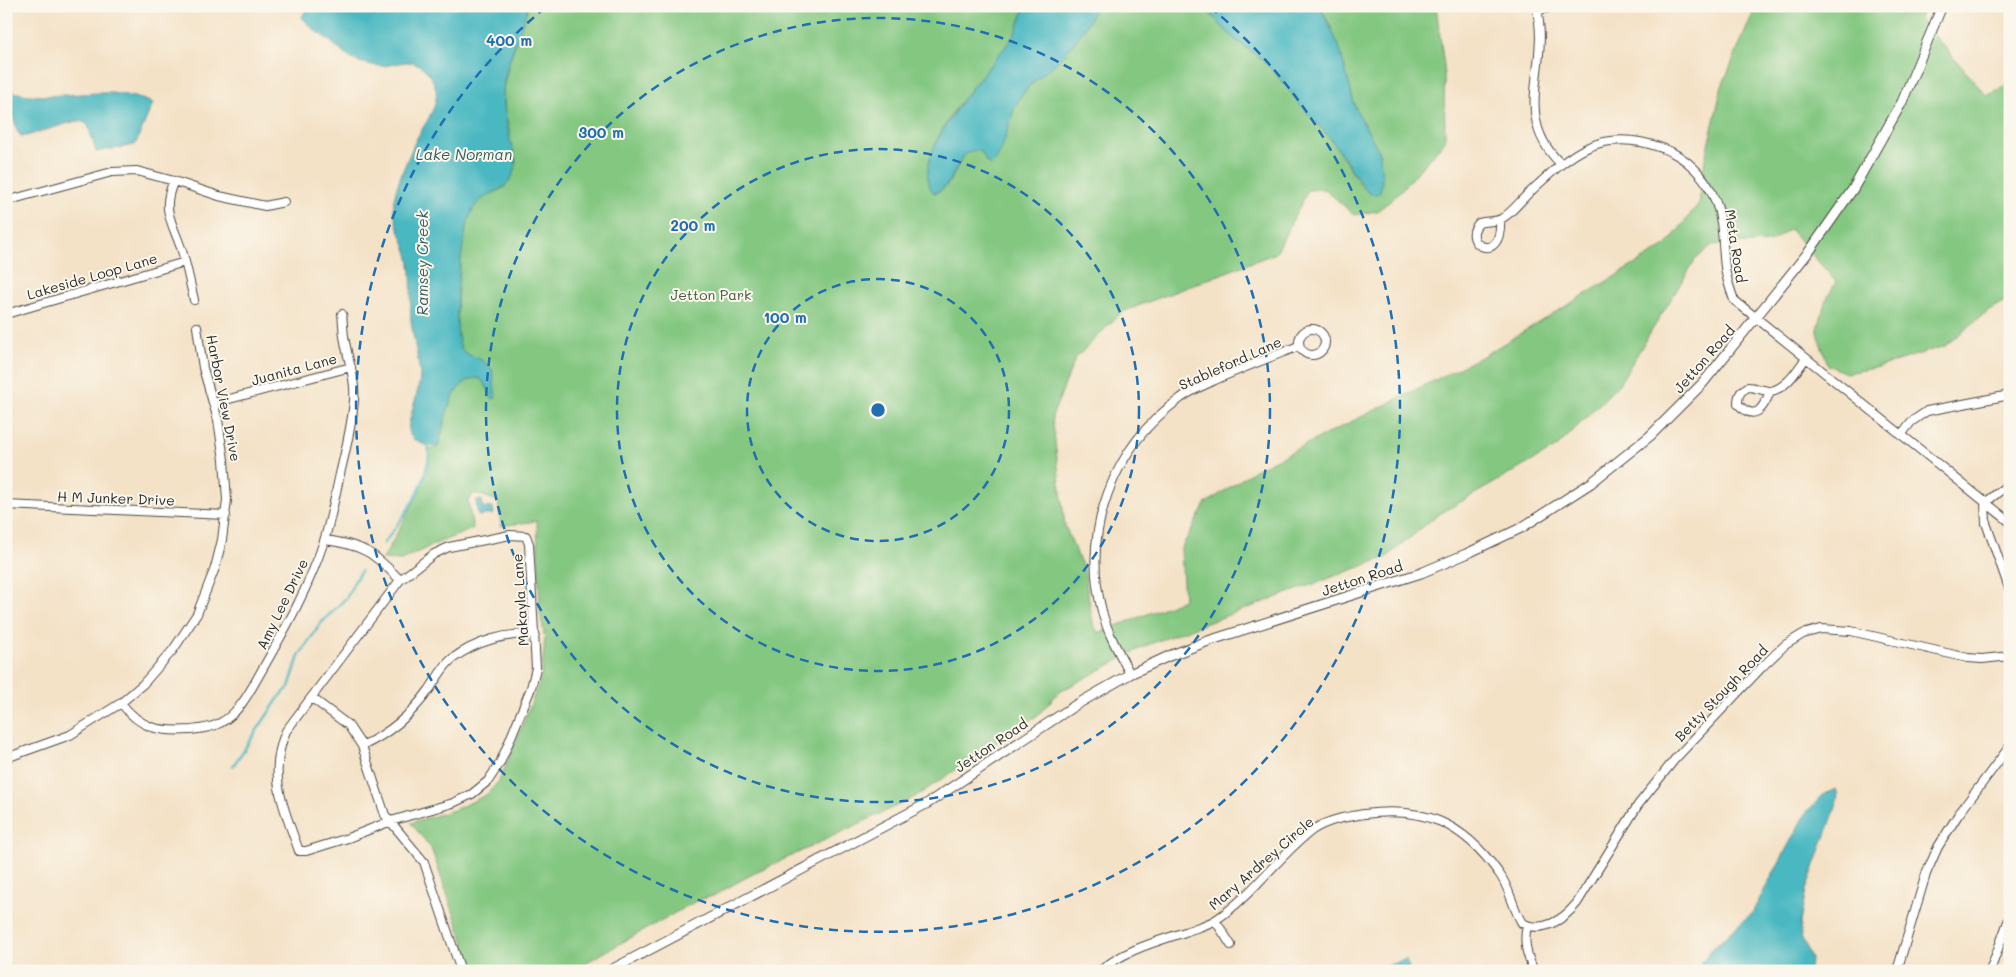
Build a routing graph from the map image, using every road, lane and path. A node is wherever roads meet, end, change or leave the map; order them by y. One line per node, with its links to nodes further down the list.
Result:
1 (1555, 6): 3 (street)
2 (1942, 6): 13 (street, Jetton Road)
3 (1537, 8): 4 (street)
4 (1560, 163): 8 (street, Meta Road); 13 (street, Meta Road)
5 (174, 181): 6 (street); 7 (street); 9 (street)
6 (6, 201)
7 (284, 202)
8 (1500, 220)
9 (185, 262): 10 (street); 11 (street, Lakeside Loop Lane)
10 (194, 300)
11 (6, 314)
12 (342, 314): 17 (street, Amy Lee Drive)
13 (1756, 319): 16 (street, Meta Road); 32 (street, Jetton Road)
14 (197, 327): 20 (street, Harbor View Drive)
15 (1299, 346): 32 (street, Stableford Lane)
16 (1806, 358): 18 (street); 21 (street, Meta Road)
17 (351, 367): 20 (street, Juanita Lane); 27 (street, Amy Lee Drive)
18 (1770, 392)
19 (2010, 395): 21 (street)
20 (214, 403): 25 (street, Harbor View Drive)
21 (1900, 435): 23 (street, Meta Road)
22 (2010, 483): 23 (street)
23 (1985, 503): 26 (street, Meta Road); 29 (street)
24 (6, 506): 25 (street, H M Junker Drive)
25 (226, 515): 34 (street, Harbor View Drive)
26 (2010, 522)
27 (325, 540): 28 (street); 34 (street, Amy Lee Drive)
28 (400, 580): 30 (street, Makayla Lane); 33 (street, Makayla Lane)
29 (2010, 591)
30 (535, 634): 35 (street); 38 (street, Makayla Lane)
31 (2010, 656): 41 (street, Betty Stough Road)
32 (1130, 674): 44 (street, Jetton Road)
33 (312, 698): 35 (street); 38 (street, Makayla Lane)
34 (121, 703): 37 (street, Harbor View Drive)
35 (362, 746): 38 (street)
36 (2010, 746): 47 (street)
37 (6, 758)
38 (391, 821): 43 (street)
39 (2010, 916): 48 (street)
40 (1215, 920): 41 (street, Mary Ardrey Circle); 42 (street); 45 (street, Mary Ardrey Circle)
41 (1527, 926): 46 (street, Mary Ardrey Circle)
42 (1230, 945)
43 (461, 971)
44 (609, 971)
45 (1100, 971)
46 (1534, 971)
47 (1897, 971)
48 (1990, 971)

